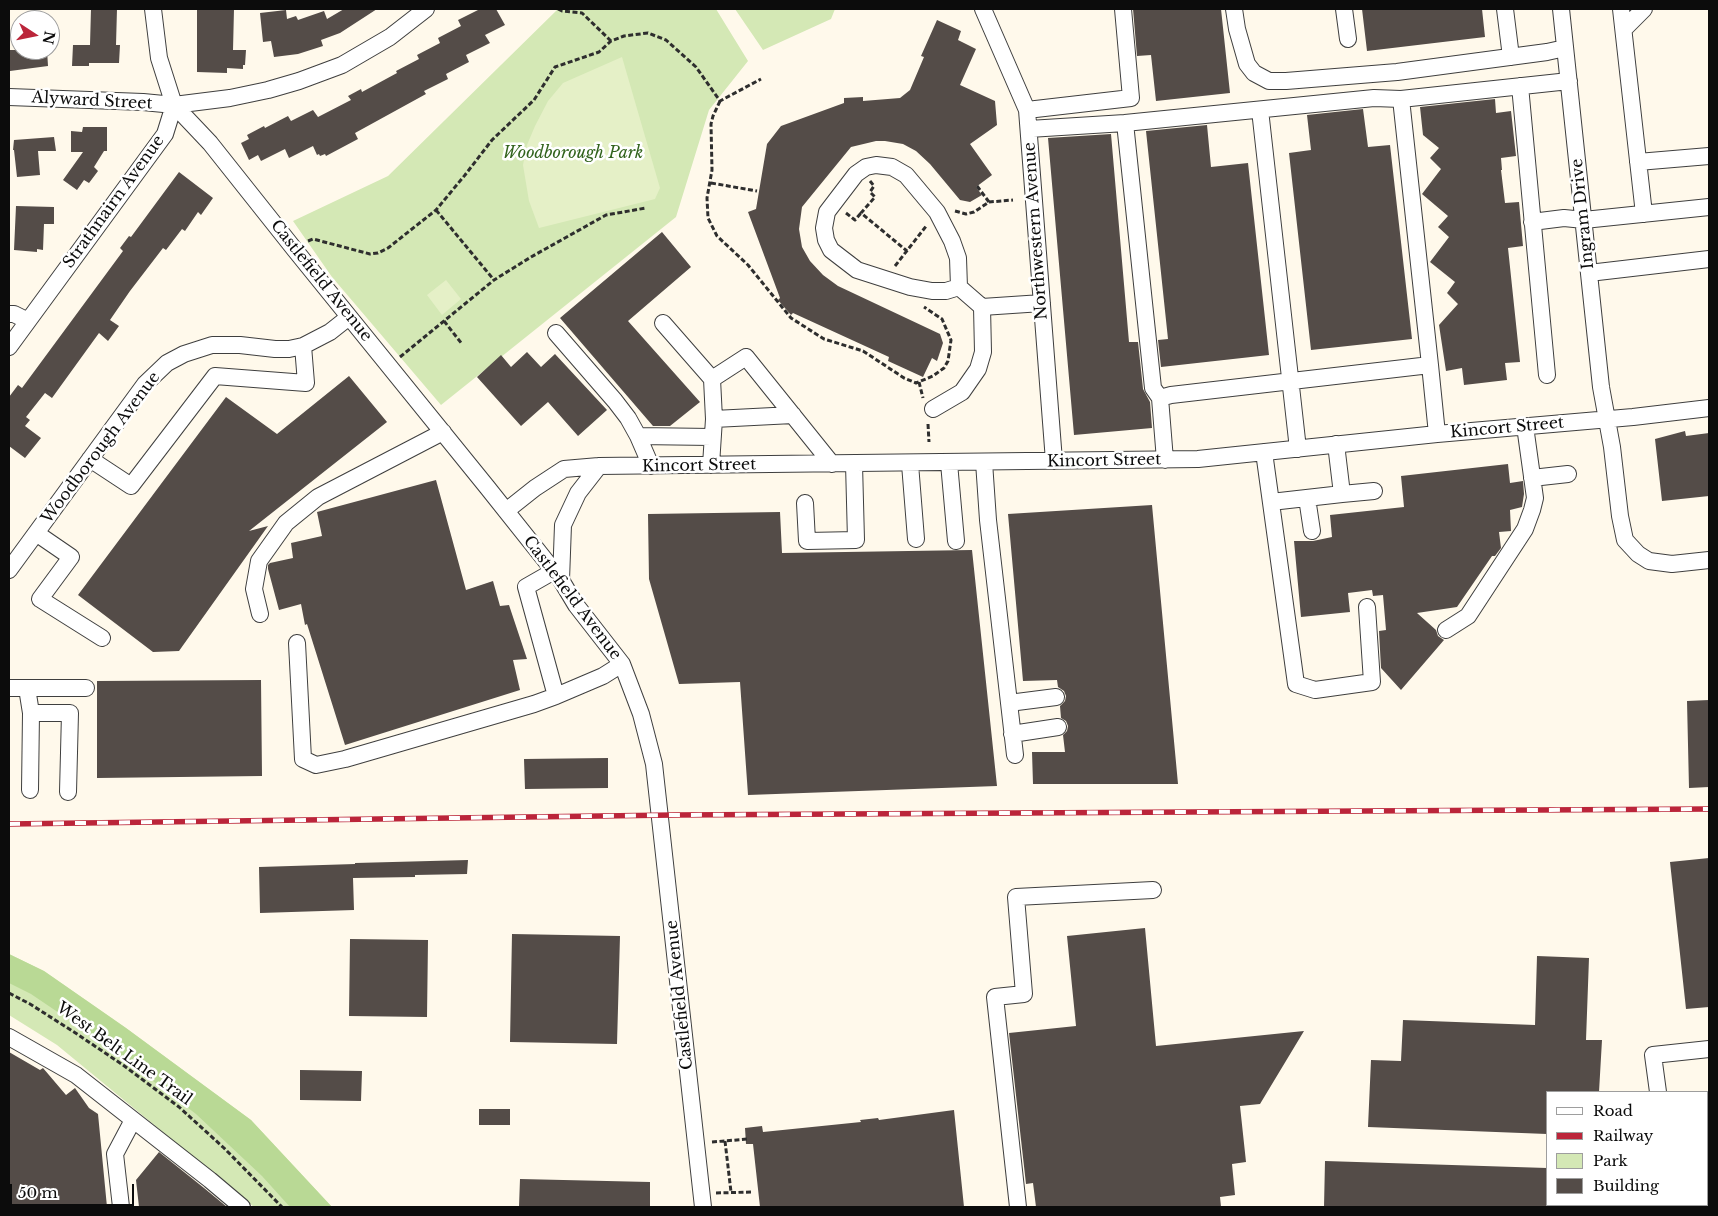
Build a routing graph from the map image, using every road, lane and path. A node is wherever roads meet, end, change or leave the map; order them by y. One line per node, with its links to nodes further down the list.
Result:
1 (153, 9): 22 (street)
2 (426, 9): 22 (street)
3 (558, 9): 14 (path)
4 (983, 9): 23 (street, Northwestern Avenue)
5 (1123, 9): 23 (street)
6 (1234, 9): 16 (street)
7 (1344, 9): 13 (street)
8 (1505, 9): 16 (street)
9 (1561, 9): 15 (street, Ingram Drive)
10 (1621, 9): 12 (street)
11 (1644, 9): 12 (street)
12 (1624, 29): 28 (street)
13 (1348, 39)
14 (611, 41): 17 (path); 38 (path)
15 (1565, 48): 16 (street); 18 (street, Ingram Drive)
16 (1511, 56)
17 (761, 80)
18 (1568, 81): 19 (street); 41 (street, Ingram Drive)
19 (1520, 86): 21 (street); 42 (street)
20 (9, 97): 22 (street, Alyward Street)
21 (1401, 98): 24 (street); 62 (street)
22 (174, 106): 53 (street, Castlefield Avenue); 54 (street, Strathnairn Avenue)
23 (1027, 110): 26 (street, Northwestern Avenue)
24 (1260, 110): 25 (street); 65 (street)
25 (1125, 123): 26 (street); 66 (street)
26 (1029, 129): 50 (street, Northwestern Avenue)
27 (1709, 156): 28 (street)
28 (1638, 162): 40 (street)
29 (861, 170): 39 (street); 44 (path); 47 (street)
30 (711, 182): 32 (path)
31 (977, 186): 35 (path)
32 (757, 191)
33 (1013, 200): 34 (path)
34 (1000, 201)
35 (989, 202)
36 (1709, 207): 40 (street)
37 (646, 208): 48 (path)
38 (436, 210): 43 (path); 48 (path)
39 (937, 212): 44 (path); 49 (street)
40 (1644, 214): 41 (street)
41 (1584, 220): 42 (street); 46 (street, Ingram Drive)
42 (1532, 222): 63 (street)
43 (307, 242)
44 (907, 251): 47 (path)
45 (1709, 259): 46 (street)
46 (1589, 273): 71 (street, Ingram Drive)
47 (885, 279): 49 (street)
48 (494, 280): 55 (path)
49 (959, 287): 51 (street)
50 (1042, 303): 51 (street); 83 (street, Northwestern Avenue)
51 (982, 307): 68 (street)
52 (9, 314): 54 (street)
53 (349, 317): 59 (street, Woodborough Avenue); 73 (street, Castlefield Avenue)
54 (28, 321): 60 (street, Strathnairn Avenue)
55 (444, 321): 58 (path); 61 (path)
56 (664, 323): 64 (street)
57 (556, 333): 75 (street)
58 (462, 344)
59 (302, 346): 80 (street, Woodborough Avenue); 80 (street)
60 (9, 347)
61 (399, 357)
62 (1430, 365): 65 (street); 74 (street)
63 (1547, 375)
64 (712, 379): 69 (street); 70 (street)
65 (1290, 380): 66 (street); 78 (street)
66 (1160, 398): 81 (street)
67 (1709, 408): 71 (street, Kincort Street)
68 (934, 409)
69 (793, 415): 70 (street); 85 (street)
70 (714, 419): 76 (street)
71 (1606, 419): 72 (street, Kincort Street); 103 (street, Ingram Drive)
72 (1525, 426): 74 (street, Kincort Street); 92 (street)
73 (443, 432): 98 (street, Castlefield Avenue); 107 (street)
74 (1437, 434): 77 (street, Kincort Street)
75 (638, 436): 76 (street); 89 (street)
76 (712, 436): 90 (street)
77 (1336, 444): 78 (street, Kincort Street); 94 (street)
78 (1298, 449): 79 (street, Kincort Street)
79 (1264, 452): 81 (street, Kincort Street); 96 (street)
80 (90, 459): 100 (street, Woodborough Avenue)
81 (1164, 460): 83 (street, Kincort Street)
82 (984, 462): 83 (street, Kincort Street); 84 (street, Kincort Street); 117 (street)
83 (1054, 462)
84 (949, 463): 87 (street, Kincort Street); 102 (street)
85 (832, 464): 86 (street, Kincort Street); 90 (street, Kincort Street)
86 (854, 464): 87 (street, Kincort Street); 97 (street)
87 (910, 464): 101 (street)
88 (599, 466): 89 (street, Kincort Street); 98 (street, Kincort Street); 105 (street)
89 (651, 466): 90 (street, Kincort Street)
90 (711, 466)
91 (1568, 474): 92 (street)
92 (1532, 478): 108 (street)
93 (1374, 491): 94 (street)
94 (1342, 494): 95 (street)
95 (1307, 498): 96 (street); 99 (street)
96 (1271, 502): 106 (street)
97 (805, 503)
98 (506, 511): 105 (street, Castlefield Avenue)
99 (1312, 531)
100 (36, 533): 104 (street, Woodborough Avenue); 109 (street)
101 (916, 539)
102 (956, 541)
103 (1709, 560)
104 (9, 570)
105 (557, 576): 111 (street, Castlefield Avenue); 115 (street)
106 (1367, 607)
107 (260, 614)
108 (1446, 630)
109 (102, 638)
110 (298, 643): 115 (street)
111 (622, 664): 115 (street); 139 (street, Castlefield Avenue)
112 (9, 688): 113 (street)
113 (27, 688): 114 (street); 118 (street)
114 (86, 688)
115 (556, 696)
116 (1056, 697): 117 (street)
117 (1009, 703): 120 (street)
118 (31, 714): 122 (street); 123 (street)
119 (1058, 727): 120 (street)
120 (1012, 734): 121 (street)
121 (1015, 755)
122 (30, 790)
123 (68, 792)
124 (1154, 890): 140 (street)
125 (9, 993): 138 (path, West Belt Line Trail)
126 (9, 1037): 129 (street)
127 (1709, 1049): 128 (street)
128 (1658, 1091)
129 (133, 1120): 136 (street); 137 (street)
130 (748, 1139): 131 (path)
131 (725, 1141): 132 (path); 133 (path)
132 (708, 1143)
133 (732, 1192): 134 (path); 135 (path)
134 (752, 1192)
135 (714, 1193)
136 (121, 1207)
137 (242, 1207)
138 (282, 1207)
139 (703, 1207)
140 (1018, 1207)

